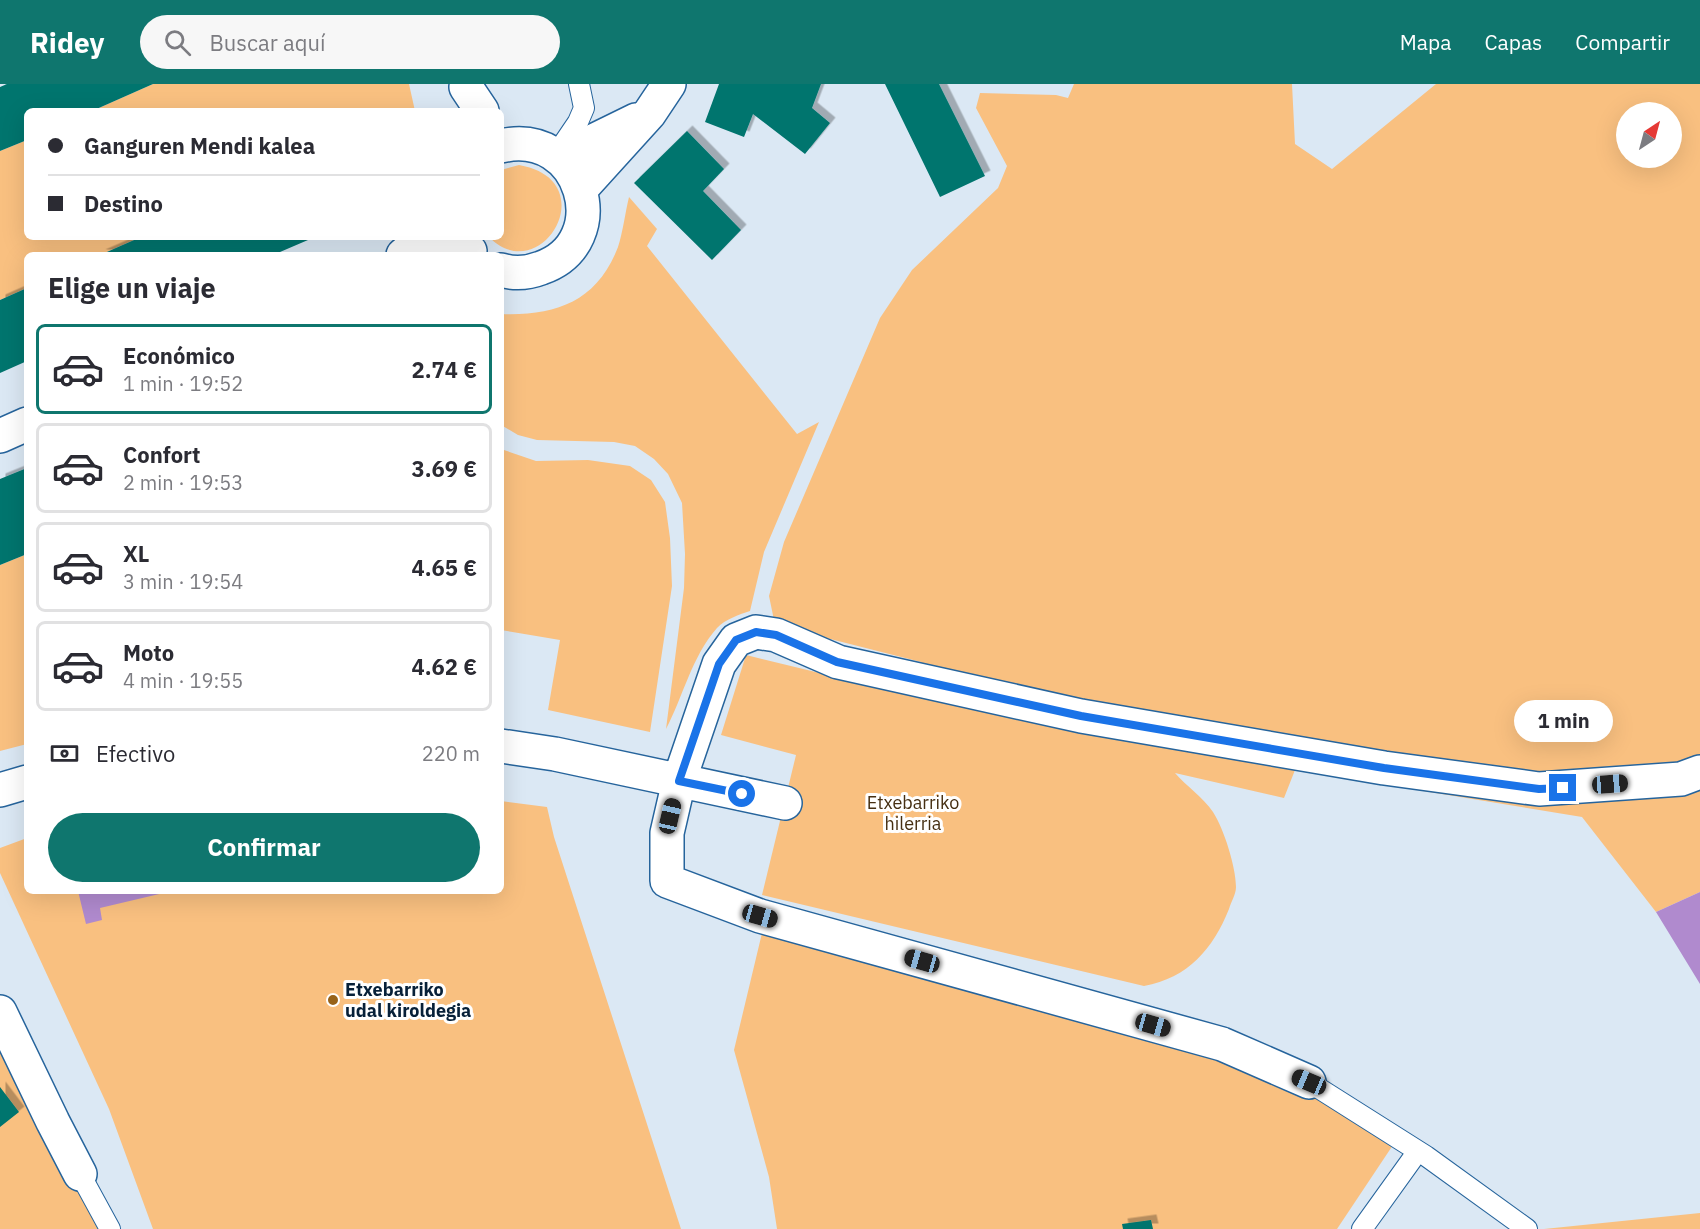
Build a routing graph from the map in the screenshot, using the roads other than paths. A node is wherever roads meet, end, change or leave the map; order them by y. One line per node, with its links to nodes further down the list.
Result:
1 (579, 84): 5 (lane)
2 (669, 84): 3 (street)
3 (649, 114): 5 (street); 6 (street)
4 (505, 140): 5 (street)
5 (555, 155): 6 (street)
6 (581, 189): 11 (street)
7 (420, 240): 9 (street)
8 (469, 248): 10 (street)
9 (406, 252)
10 (447, 252)
11 (504, 271)
12 (24, 425): 13 (street)
13 (0, 436)
14 (504, 746): 16 (street)
15 (1700, 772): 16 (street)
16 (679, 781): 19 (street); 21 (street)
17 (24, 783): 18 (street)
18 (0, 790)
19 (784, 803)
20 (0, 1012): 23 (street)
21 (1309, 1082): 22 (lane)
22 (1418, 1151): 25 (lane); 26 (lane)
23 (80, 1174): 24 (lane)
24 (110, 1229)
25 (1362, 1229)
26 (1527, 1229)

